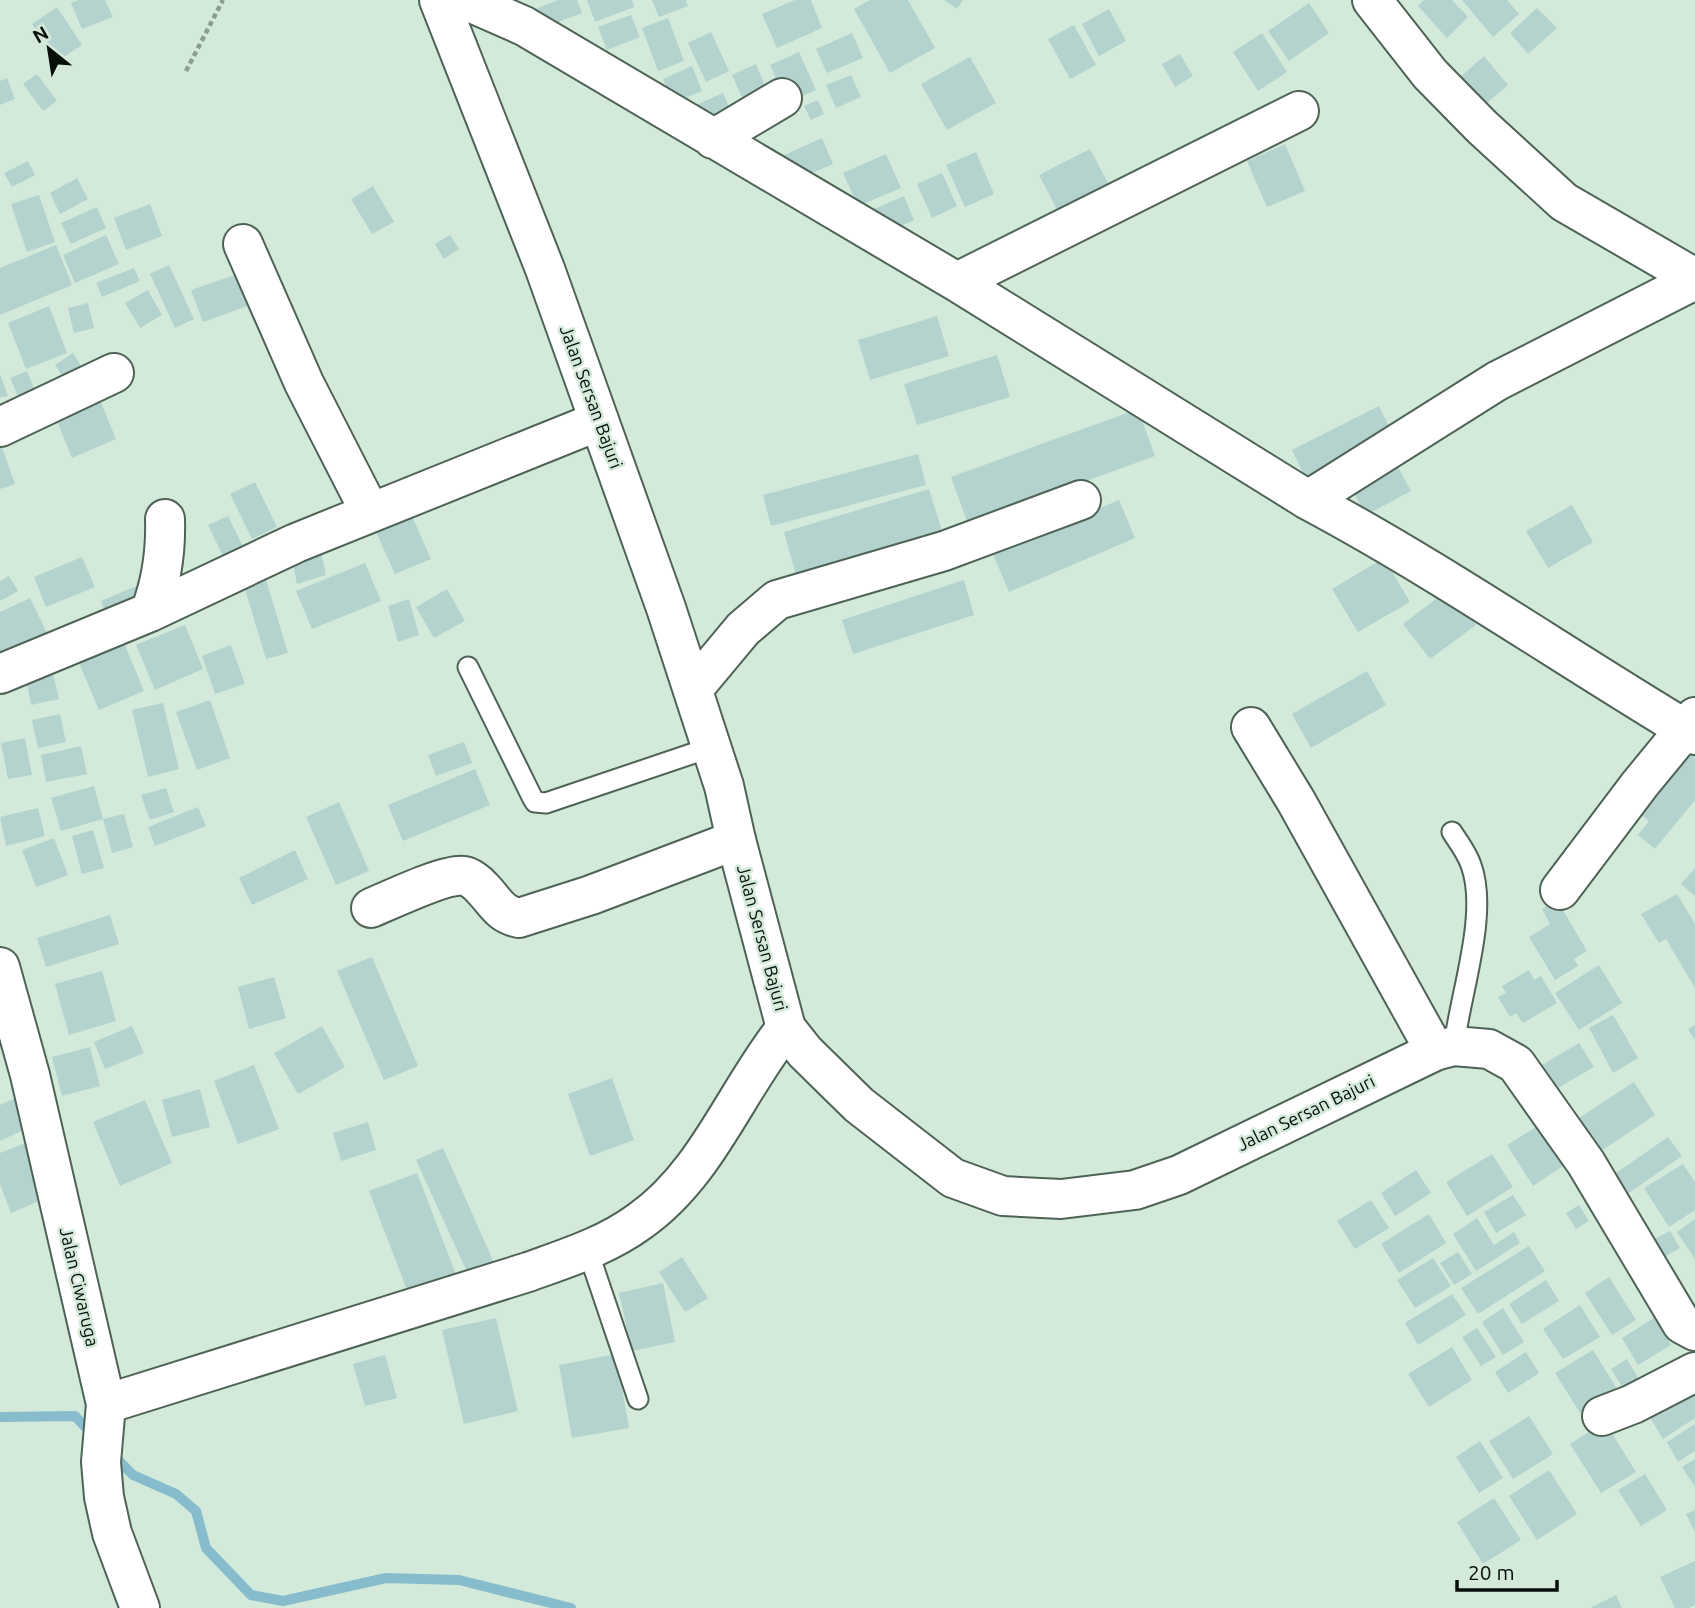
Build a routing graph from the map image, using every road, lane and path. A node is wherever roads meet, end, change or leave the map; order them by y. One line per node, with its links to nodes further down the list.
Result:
1 (223, 0): 5 (path)
2 (439, 0): 13 (street, Jalan Sersan Bajuri)
3 (465, 0): 8 (street)
4 (1372, 0): 10 (street)
5 (186, 71)
6 (782, 98): 8 (street)
7 (1299, 111): 11 (street)
8 (713, 139): 11 (street)
9 (243, 244): 17 (street)
10 (1695, 279): 16 (street)
11 (957, 282): 16 (street)
12 (114, 373): 14 (street)
13 (599, 421): 17 (street); 22 (street, Jalan Sersan Bajuri)
14 (0, 427)
15 (1081, 500): 22 (street)
16 (1308, 500): 24 (street)
17 (370, 512): 19 (street)
18 (165, 519): 19 (street)
19 (150, 612): 21 (street)
20 (468, 667): 25 (lane)
21 (0, 674)
22 (693, 689): 25 (street, Jalan Sersan Bajuri)
23 (1251, 727): 32 (street)
24 (1691, 727): 28 (street)
25 (712, 747): 27 (street, Jalan Sersan Bajuri)
26 (1452, 832): 32 (lane)
27 (736, 840): 29 (street); 31 (street, Jalan Sersan Bajuri)
28 (1560, 890)
29 (371, 908)
30 (0, 967): 37 (street, Jalan Ciwaruga)
31 (786, 1028): 32 (street, Jalan Sersan Bajuri); 33 (street)
32 (1445, 1049): 34 (street)
33 (588, 1251): 36 (lane); 37 (street)
34 (1695, 1331)
35 (1695, 1372): 38 (street)
36 (638, 1399)
37 (106, 1404): 39 (street, Jalan Ciwaruga)
38 (1602, 1416)
39 (140, 1608)

